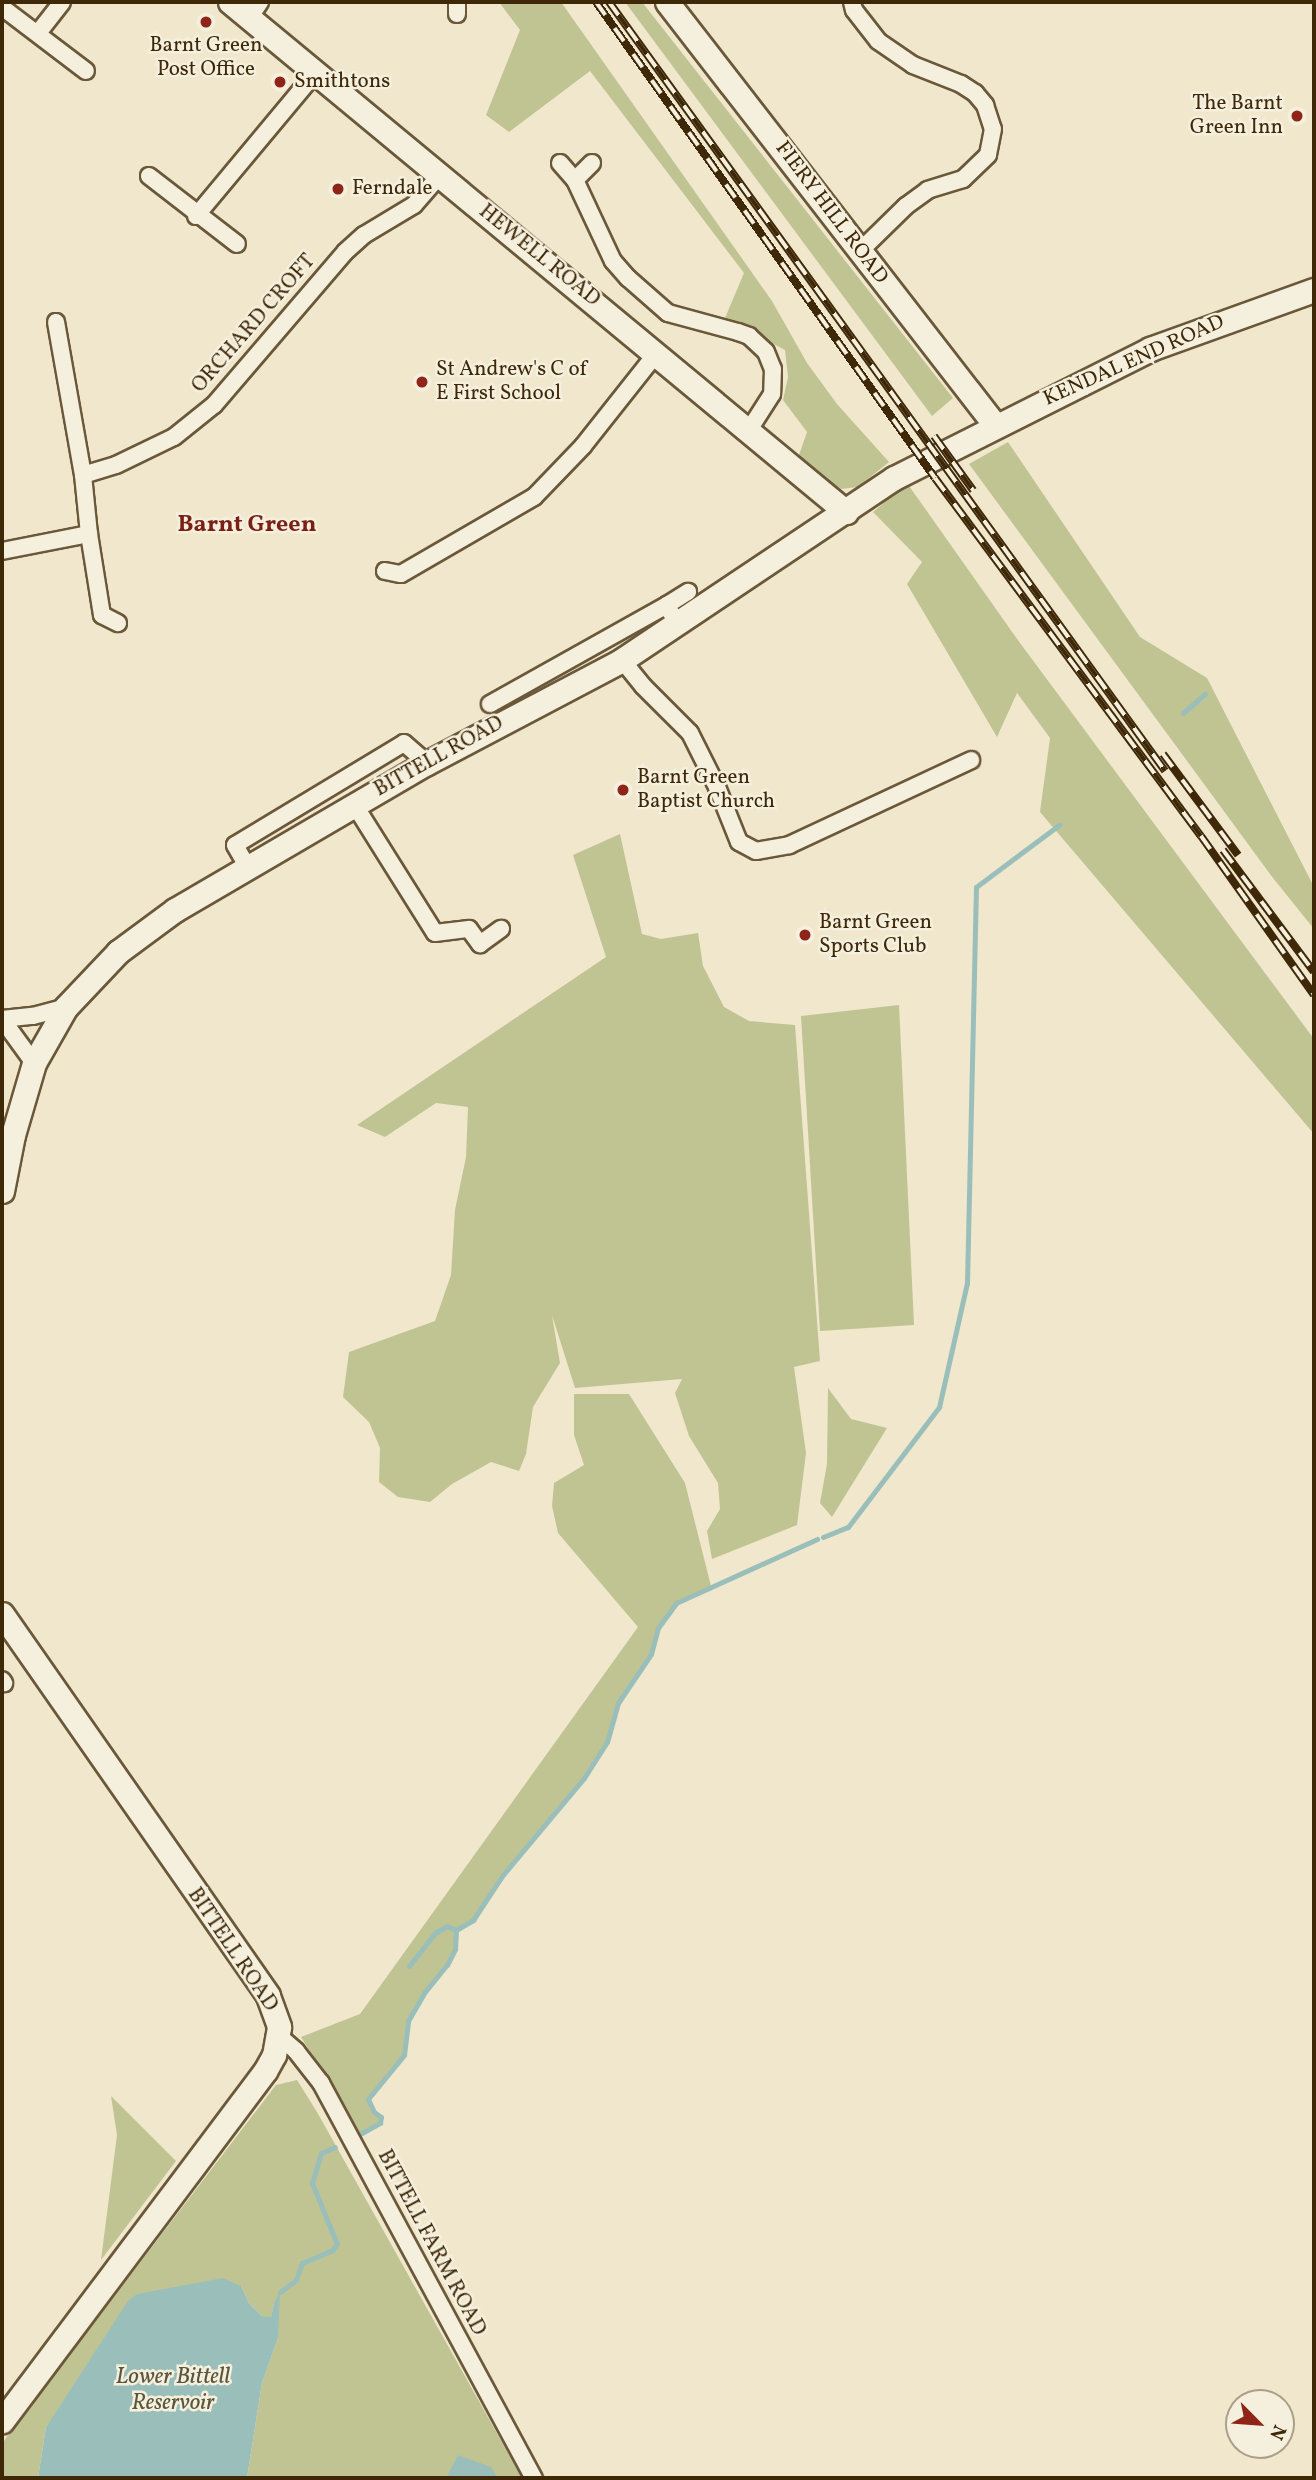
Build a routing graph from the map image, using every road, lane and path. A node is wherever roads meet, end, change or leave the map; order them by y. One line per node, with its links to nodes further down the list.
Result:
1 (62, 2): 7 (street)
2 (230, 2): 6 (main road, HEWELL ROAD)
3 (667, 2): 17 (main road, FIERY HILL ROAD)
4 (852, 2): 17 (street)
5 (3, 8): 7 (street)
6 (255, 10): 9 (main road, HEWELL ROAD)
7 (38, 33): 8 (street)
8 (86, 71)
9 (317, 71): 12 (main road, HEWELL ROAD); 15 (street)
10 (560, 163): 14 (street)
11 (592, 163): 14 (street)
12 (440, 175): 20 (main road, HEWELL ROAD); 23 (street, ORCHARD CROFT)
13 (149, 176): 15 (street)
14 (575, 180): 22 (street)
15 (196, 216): 16 (street)
16 (237, 244)
17 (860, 251): 21 (main road, FIERY HILL ROAD)
18 (1314, 290): 21 (main road, KENDAL END ROAD)
19 (56, 322): 23 (street)
20 (656, 354): 22 (main road, HEWELL ROAD); 27 (street)
21 (995, 425): 24 (main road, BITTELL ROAD)
22 (749, 430): 24 (main road, HEWELL ROAD)
23 (83, 475): 25 (street)
24 (846, 512): 29 (main road, BITTELL ROAD)
25 (89, 534): 26 (street); 30 (street)
26 (2, 551)
27 (385, 571)
28 (688, 592): 29 (street)
29 (672, 615): 31 (main road, BITTELL ROAD); 32 (street)
30 (118, 623)
31 (622, 660): 32 (main road, BITTELL ROAD); 34 (street)
32 (540, 690): 33 (street); 35 (main road, BITTELL ROAD)
33 (490, 704)
34 (971, 760)
35 (427, 763): 36 (main road, BITTELL ROAD); 37 (street)
36 (354, 804): 37 (main road, BITTELL ROAD); 38 (street)
37 (247, 866): 39 (main road, BITTELL ROAD)
38 (501, 929)
39 (66, 1007): 40 (street); 41 (main road, BITTELL ROAD)
40 (2, 1019): 41 (street)
41 (34, 1063): 42 (main road, BITTELL ROAD)
42 (2, 1191)
43 (2, 1614): 44 (main road, BITTELL ROAD)
44 (279, 2036): 45 (main road, BITTELL ROAD); 46 (street, BITTELL FARM ROAD)
45 (2, 2421)
46 (534, 2478)

